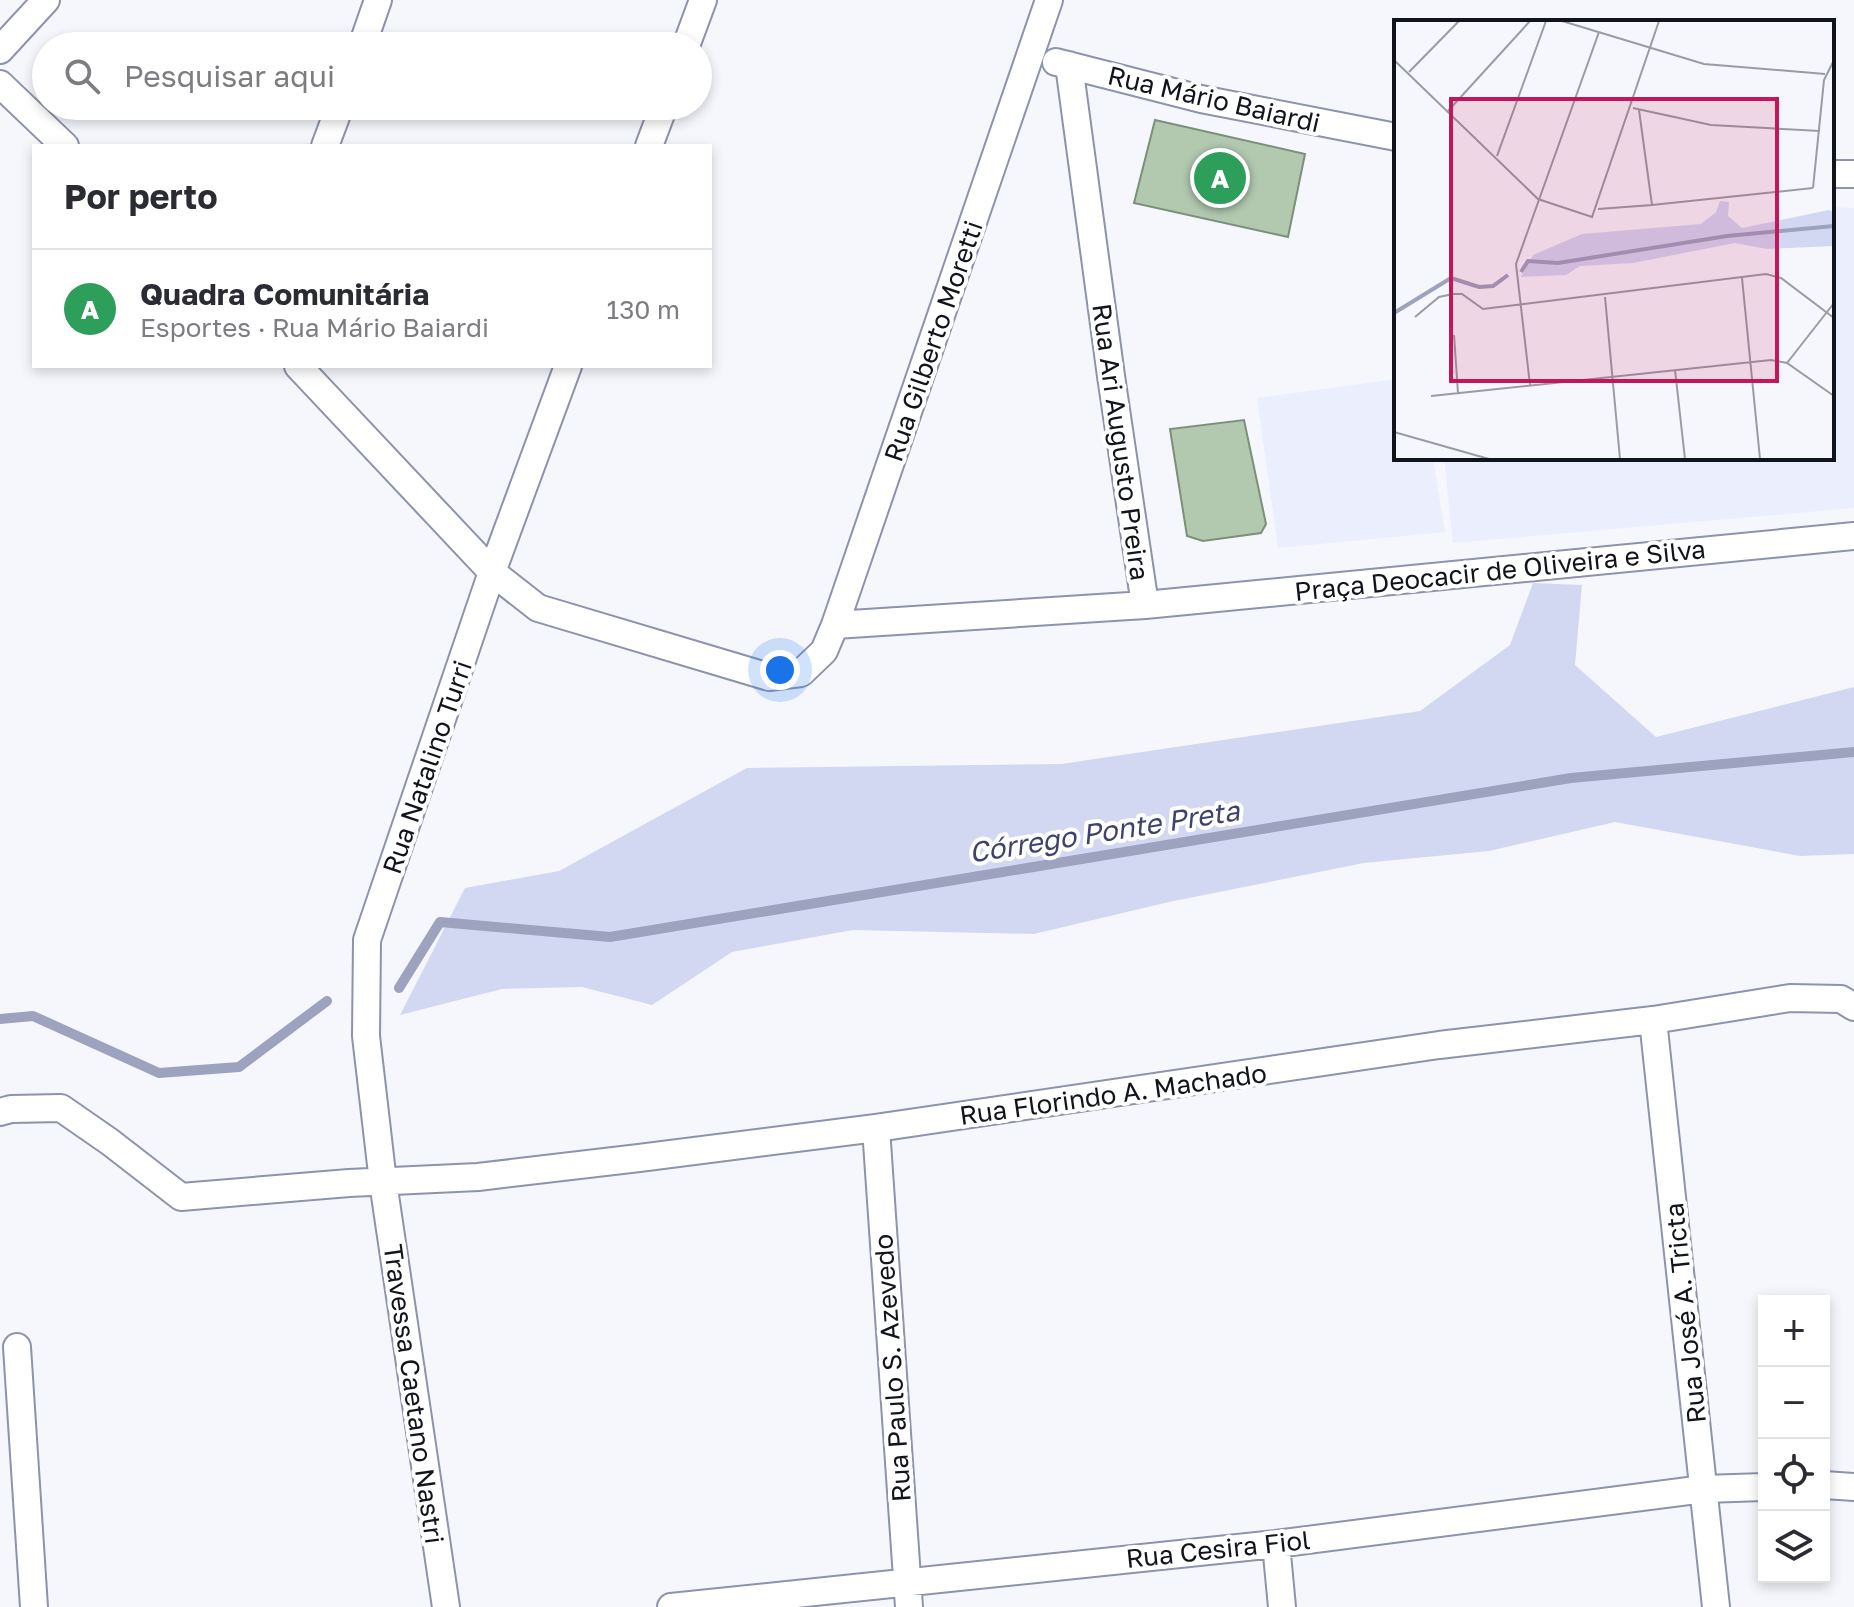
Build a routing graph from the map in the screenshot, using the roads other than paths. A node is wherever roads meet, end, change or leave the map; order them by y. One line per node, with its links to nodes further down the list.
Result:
1 (46, 0): 7 (street)
2 (378, 0): 5 (street)
3 (703, 0): 6 (street)
4 (1049, 0): 8 (street, Rua Gilberto Moretti)
5 (367, 32)
6 (691, 32)
7 (0, 50)
8 (1033, 54): 9 (street, Rua Mário Baiardi); 24 (street, Rua Gilberto Moretti)
9 (1069, 65): 15 (street, Rua Mário Baiardi); 23 (street, Rua Ari Augusto Preira)
10 (0, 84): 11 (street)
11 (32, 115)
12 (38, 120): 16 (street)
13 (335, 120): 17 (street)
14 (659, 120): 18 (street)
15 (1394, 137)
16 (63, 144)
17 (326, 144)
18 (650, 144)
19 (300, 368): 22 (street)
20 (567, 368): 22 (street, Rua Natalino Turri)
21 (1854, 536): 23 (street, Praça Deocacir de Oliveira e Silva)
22 (492, 572): 24 (street, Rua Gilberto Moretti); 29 (street, Rua Natalino Turri)
23 (1145, 605): 24 (street, Rua Ari Augusto Preira)
24 (835, 625)
25 (1848, 1003): 26 (street, Rua Florindo A. Machado)
26 (1653, 1020): 28 (street, Rua Florindo A. Machado); 34 (street, Rua José A. Tricta)
27 (0, 1112): 29 (street, Rua Florindo A. Machado)
28 (876, 1128): 29 (street, Rua Florindo A. Machado); 36 (street, Rua Paulo S. Azevedo)
29 (383, 1182): 38 (street, Travessa Caetano Nastri)
30 (17, 1347): 37 (street)
31 (1830, 1485): 33 (street)
32 (1758, 1487): 34 (street, Rua Cesira Fiol)
33 (1854, 1487)
34 (1704, 1489): 35 (street, Rua Cesira Fiol); 41 (street, Rua José A. Tricta)
35 (1276, 1544): 36 (street, Rua Cesira Fiol); 40 (street)
36 (908, 1594): 39 (street, Rua Cesira Fiol)
37 (34, 1607)
38 (446, 1607)
39 (671, 1607)
40 (1282, 1607)
41 (1716, 1607)

